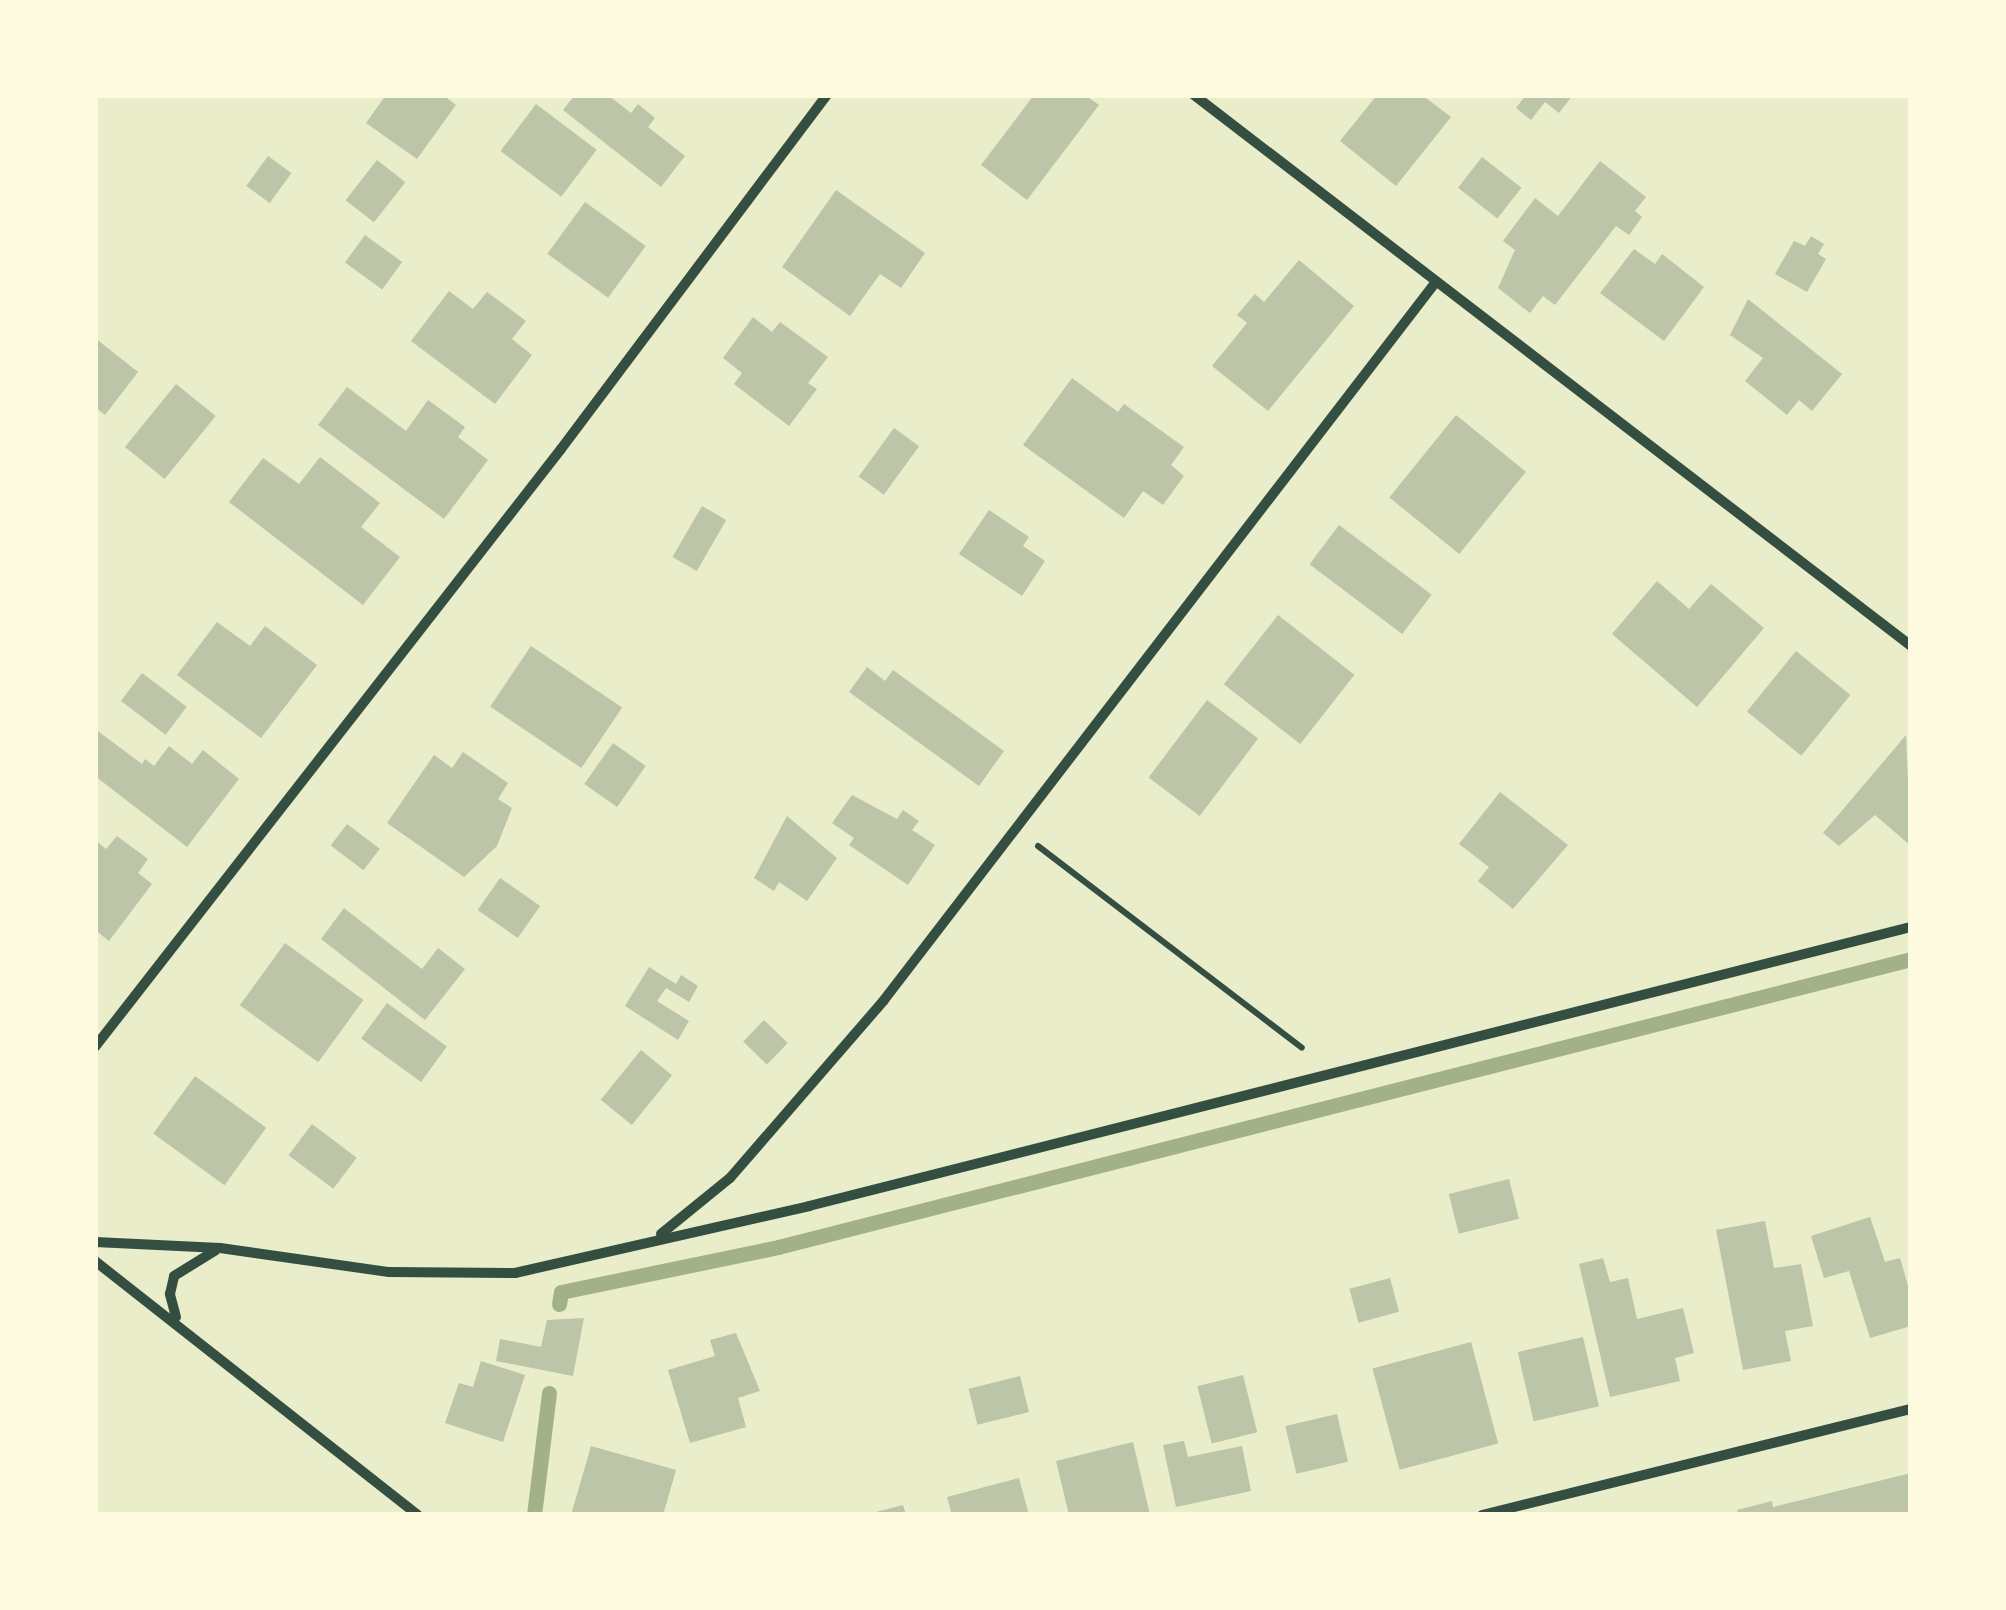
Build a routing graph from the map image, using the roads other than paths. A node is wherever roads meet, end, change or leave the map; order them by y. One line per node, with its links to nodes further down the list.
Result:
1 (827, 95): 7 (street)
2 (1194, 95): 3 (street)
3 (1435, 282): 5 (street); 8 (street)
4 (1911, 630): 5 (street)
5 (1907, 643)
6 (1911, 928): 8 (street)
7 (95, 1047)
8 (656, 1237): 10 (street)
9 (95, 1242): 10 (street)
10 (220, 1248): 12 (street)
11 (95, 1261): 12 (street)
12 (176, 1318): 14 (street)
13 (1911, 1409): 15 (street)
14 (418, 1515)
15 (1482, 1515)

